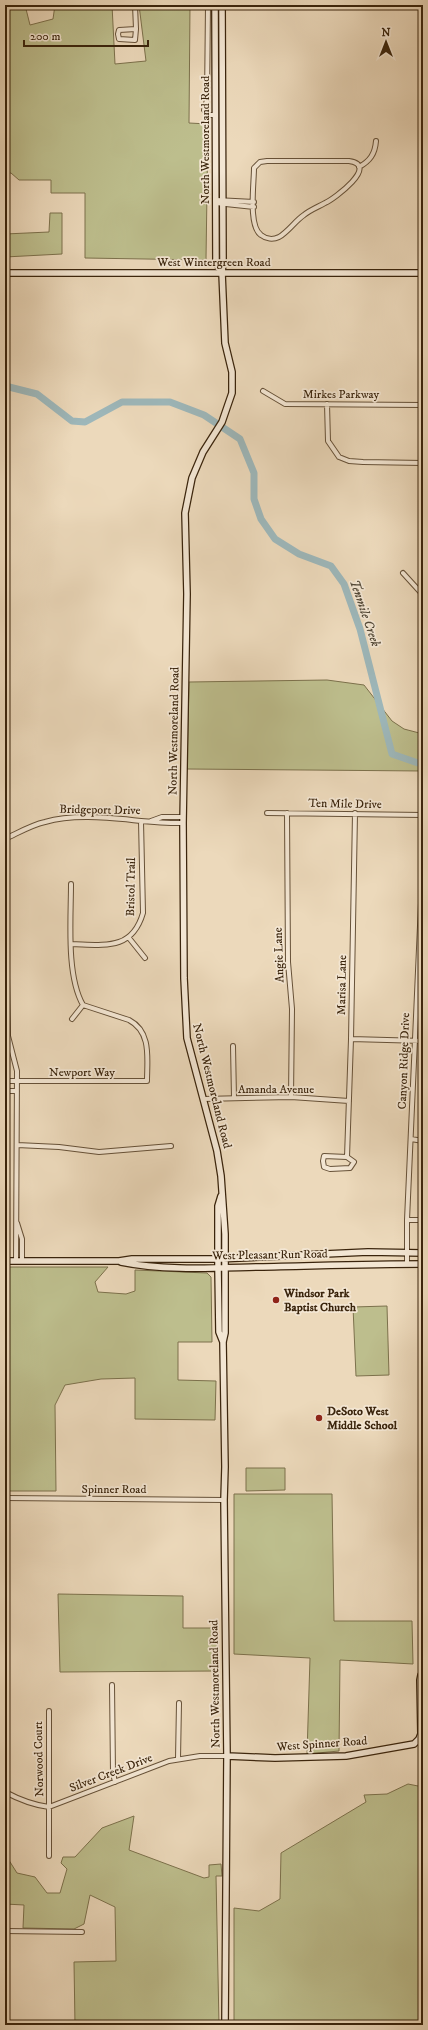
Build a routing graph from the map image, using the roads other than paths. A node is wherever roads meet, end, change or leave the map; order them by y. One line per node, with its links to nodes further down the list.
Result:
1 (135, 5): 5 (street)
2 (208, 5): 6 (street)
3 (215, 5): 6 (main road, North Westmoreland Road)
4 (222, 5): 8 (main road, North Westmoreland Road)
5 (136, 29): 5 (street)
6 (216, 115): 7 (main road, North Westmoreland Road)
7 (215, 132): 8 (street); 11 (main road, North Westmoreland Road)
8 (223, 133): 12 (main road, North Westmoreland Road)
9 (376, 142): 10 (street)
10 (359, 167): 13 (street); 13 (street)
11 (216, 201): 12 (street); 15 (main road, North Westmoreland Road)
12 (223, 203): 13 (street); 15 (main road, North Westmoreland Road)
13 (254, 204)
14 (5, 273): 15 (main road, West Wintergreen Road)
15 (222, 273): 16 (main road, West Wintergreen Road); 27 (main road, North Westmoreland Road)
16 (423, 273)
17 (263, 390): 18 (street, Mirkes Parkway)
18 (327, 404): 19 (street, Mirkes Parkway); 20 (street)
19 (423, 404)
20 (423, 463)
21 (403, 573): 22 (street)
22 (423, 595)
23 (267, 813): 24 (street, Ten Mile Drive)
24 (287, 813): 25 (street, Ten Mile Drive); 46 (street, Angie Lane)
25 (355, 814): 26 (street, Ten Mile Drive); 38 (street, Marisa Lane)
26 (423, 815)
27 (183, 820): 28 (street, Bridgeport Drive); 48 (main road, North Westmoreland Road)
28 (141, 821): 29 (street, Bridgeport Drive); 33 (street, Bristol Trail)
29 (5, 839)
30 (423, 858): 39 (street, Canyon Ridge Drive)
31 (5, 860): 43 (street)
32 (71, 884): 34 (street)
33 (129, 938): 34 (street); 35 (street)
34 (72, 944): 36 (street)
35 (145, 958)
36 (83, 1005): 37 (street); 43 (street, Newport Way)
37 (72, 1018)
38 (351, 1039): 39 (street); 49 (street, Marisa Lane)
39 (415, 1041): 40 (street); 50 (street, Canyon Ridge Drive)
40 (423, 1041)
41 (233, 1046): 47 (street)
42 (5, 1081): 43 (street, Newport Way)
43 (17, 1082): 45 (street)
44 (5, 1091): 45 (street)
45 (17, 1091): 52 (street)
46 (291, 1097): 47 (street, Amanda Avenue); 49 (street, Amanda Avenue)
47 (234, 1098): 48 (street, Amanda Avenue)
48 (203, 1099): 55 (main road, North Westmoreland Road)
49 (349, 1101): 54 (street, Marisa Lane)
50 (411, 1139): 51 (street); 56 (street, Canyon Ridge Drive)
51 (423, 1141)
52 (17, 1145): 53 (street); 64 (street)
53 (171, 1146)
54 (347, 1157): 54 (street, Marisa Lane)
55 (222, 1196): 61 (main road, North Westmoreland Road); 62 (main road, North Westmoreland Road)
56 (407, 1220): 57 (street); 58 (street, Canyon Ridge Drive)
57 (423, 1220)
58 (407, 1253): 59 (main road, West Pleasant Run Road); 60 (main road, West Pleasant Run Road); 66 (street, Canyon Ridge Drive)
59 (423, 1253)
60 (294, 1256): 61 (main road, West Pleasant Run Road); 68 (main road)
61 (226, 1258): 62 (main road, West Pleasant Run Road); 70 (main road, North Westmoreland Road)
62 (218, 1259): 65 (main road, West Pleasant Run Road); 69 (main road, North Westmoreland Road)
63 (5, 1261): 64 (main road, West Pleasant Run Road)
64 (19, 1261): 65 (main road, West Pleasant Run Road)
65 (118, 1261): 69 (main road, West Pleasant Run Road)
66 (407, 1264): 67 (main road, West Pleasant Run Road); 68 (main road, West Pleasant Run Road)
67 (423, 1264)
68 (294, 1266): 70 (main road, West Pleasant Run Road)
69 (218, 1268): 70 (main road, West Pleasant Run Road); 71 (main road, North Westmoreland Road)
70 (226, 1268): 71 (main road, North Westmoreland Road)
71 (223, 1342): 73 (main road, North Westmoreland Road)
72 (5, 1498): 73 (street, Spinner Road)
73 (224, 1500): 78 (main road, North Westmoreland Road)
74 (423, 1673): 78 (main road, West Spinner Road)
75 (112, 1685): 80 (street)
76 (179, 1702): 79 (street)
77 (49, 1711): 82 (street, Norwood Court)
78 (227, 1756): 79 (street, Silver Creek Drive); 86 (main road, North Westmoreland Road)
79 (178, 1759): 80 (street, Silver Creek Drive)
80 (115, 1782): 82 (street, Silver Creek Drive)
81 (5, 1792): 82 (street)
82 (50, 1807): 83 (street, Norwood Court)
83 (50, 1856)
84 (5, 1931): 85 (street)
85 (82, 1932)
86 (225, 2025)

